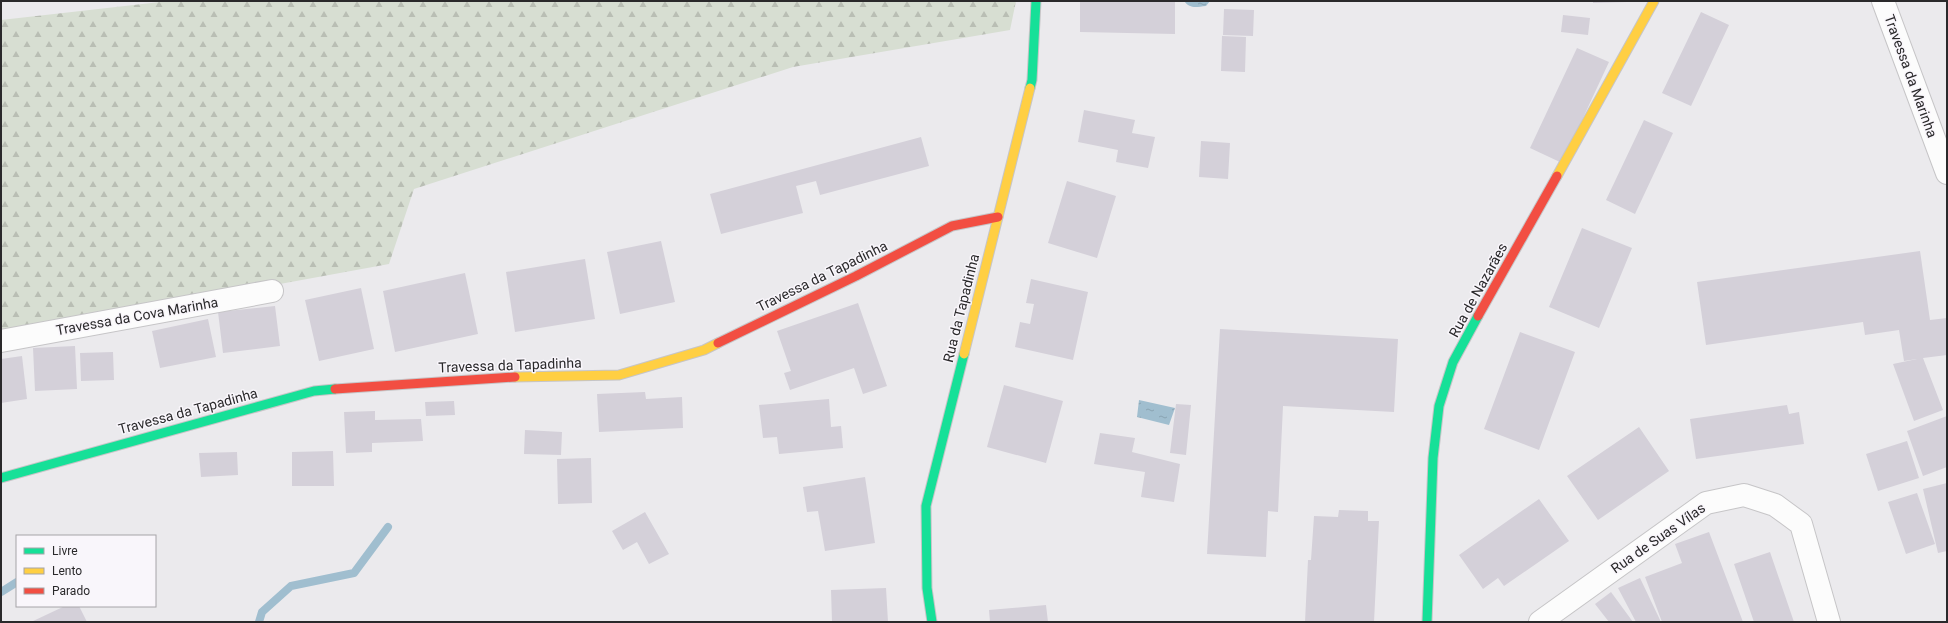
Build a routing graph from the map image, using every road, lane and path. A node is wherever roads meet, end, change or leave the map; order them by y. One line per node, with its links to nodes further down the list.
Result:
1 (1036, 1): 5 (street, Rua da Tapadinha)
2 (1654, 1): 10 (street, Rua de Nazarães)
3 (1883, 1): 4 (street, Travessa da Marinha)
4 (1947, 173)
5 (998, 217): 8 (street, Travessa da Tapadinha); 9 (street, Rua da Tapadinha)
6 (272, 291): 7 (street, Travessa da Cova Marinha)
7 (1, 341)
8 (1, 478)
9 (932, 622)
10 (1427, 622)
11 (1540, 622): 12 (street, Rua de Suas Vílas)
12 (1828, 622)

